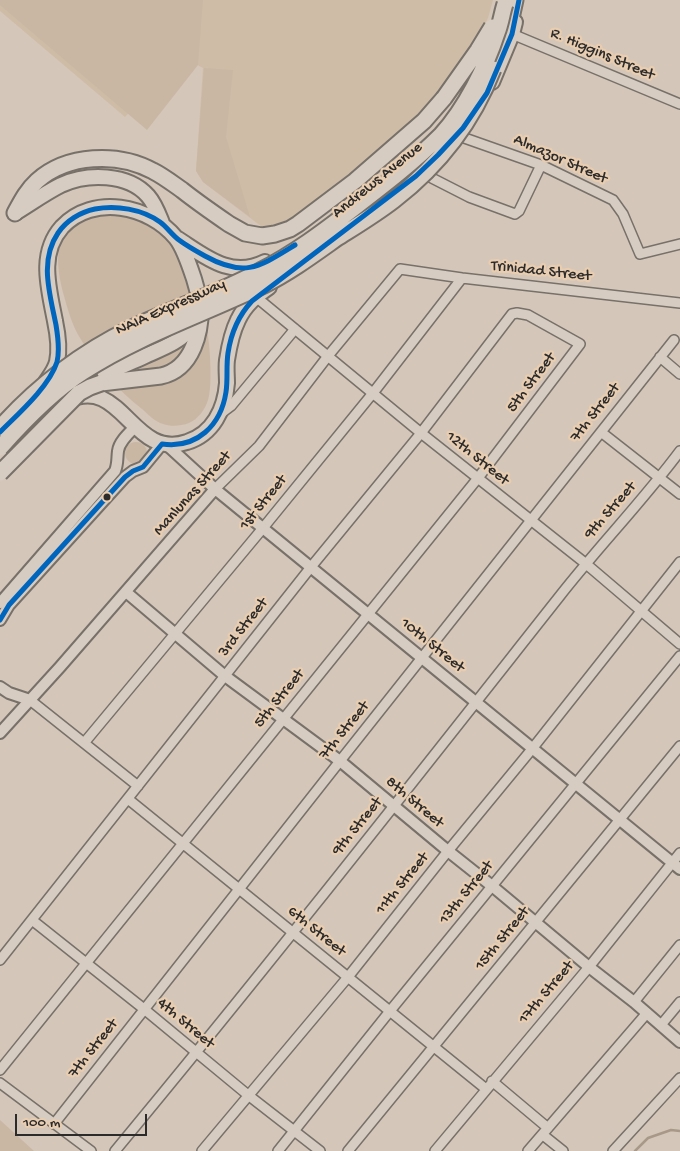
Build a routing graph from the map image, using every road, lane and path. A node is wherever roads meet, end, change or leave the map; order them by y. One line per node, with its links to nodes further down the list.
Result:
1 (509, 1): 2 (main road, Andrews Avenue); 4 (main road, Andrews Avenue); 8 (highway, bridge); 27 (highway, NAIA Expressway, bridge); 32 (highway, NAIA Expressway, bridge)
2 (512, 34): 3 (street, R. Higgins Street); 5 (main road, Andrews Avenue)
3 (680, 104)
4 (449, 118): 5 (main road); 10 (main road, Andrews Avenue)
5 (460, 132): 6 (street, Almazor Street); 7 (main road, Andrews Avenue)
6 (541, 165): 7 (street); 11 (street, Almazor Street)
7 (420, 172): 14 (main road, Andrews Avenue)
8 (15, 213): 9 (main road)
9 (162, 223): 10 (main road); 28 (main road)
10 (177, 239): 15 (main road)
11 (680, 244)
12 (400, 269): 13 (street, Trinidad Street); 20 (street, Manlunas Street)
13 (462, 278): 16 (street, Trinidad Street); 23 (street, 1st Street)
14 (256, 297): 18 (street, 12th Street); 25 (main road, Andrews Avenue)
15 (200, 301): 24 (main road); 37 (highway, bridge)
16 (680, 303)
17 (512, 314): 29 (street, 3rd Street); 38 (street, 5th Street)
18 (295, 329): 20 (street, 12th Street); 25 (street)
19 (674, 340): 21 (street, 7th Street)
20 (328, 356): 23 (street, 12th Street); 40 (street, Manlunas Street)
21 (660, 357): 22 (street); 30 (street, 7th Street)
22 (680, 374)
23 (373, 393): 29 (street, 12th Street); 43 (street, 1st Street)
24 (53, 408): 26 (main road); 35 (main road)
25 (219, 415): 31 (main road)
26 (135, 427): 31 (main road); 34 (street)
27 (0, 428)
28 (0, 432)
29 (421, 432): 38 (street, 12th Street); 46 (street, 3rd Street)
30 (601, 432): 39 (street); 42 (street, 7th Street)
31 (164, 444): 36 (street); 40 (street, 10th Street)
32 (0, 448)
33 (680, 451): 39 (street, 9th Street)
34 (119, 457): 36 (street); 48 (street)
35 (0, 469)
36 (133, 471): 51 (street)
37 (0, 473)
38 (478, 478): 42 (street, 12th Street); 50 (street, 5th Street)
39 (660, 478): 41 (street); 45 (street, 9th Street)
40 (215, 489): 43 (street, 10th Street); 47 (street, Manlunas Street)
41 (680, 494)
42 (531, 521): 45 (street, 12th Street); 55 (street, 7th Street)
43 (263, 528): 46 (street, 10th Street); 52 (street, 1st Street)
44 (680, 562): 49 (street, 11th Street)
45 (585, 564): 49 (street, 12th Street); 59 (street, 9th Street)
46 (311, 567): 50 (street, 10th Street); 56 (street, 3rd Street)
47 (126, 592): 52 (street, 8th Street); 58 (street, Manlunas Street)
48 (0, 603)
49 (642, 611): 53 (street, 12th Street); 64 (street, 11th Street)
50 (368, 614): 55 (street, 10th Street); 60 (street, 5th Street)
51 (0, 620)
52 (175, 634): 56 (street, 8th Street); 62 (street, 1st Street)
53 (680, 644)
54 (680, 656): 66 (street, 13th Street)
55 (422, 657): 59 (street, 10th Street); 65 (street, 7th Street)
56 (226, 676): 60 (street, 8th Street); 67 (street, 3rd Street)
57 (0, 687): 58 (street)
58 (30, 700): 61 (street, Manlunas Street); 62 (street)
59 (476, 702): 64 (street, 10th Street); 69 (street, 9th Street)
60 (283, 719): 65 (street, 8th Street); 71 (street, 5th Street)
61 (0, 733)
62 (84, 743): 67 (street)
63 (680, 746): 70 (street, 15th Street)
64 (532, 749): 66 (street, 10th Street); 72 (street, 11th Street)
65 (340, 761): 69 (street, 8th Street); 76 (street, 7th Street)
66 (576, 784): 70 (street, 10th Street); 75 (street, 13th Street)
67 (138, 786): 68 (street, 3rd Street)
68 (128, 799): 71 (street, 6th Street); 77 (street, 3rd Street)
69 (394, 806): 72 (street, 8th Street); 79 (street, 9th Street)
70 (619, 819): 74 (street, 10th Street); 78 (street, 15th Street)
71 (183, 844): 76 (street, 6th Street); 82 (street, 5th Street)
72 (448, 851): 75 (street, 8th Street); 84 (street, 11th Street)
73 (680, 853): 74 (street, 17th Street)
74 (676, 866): 83 (street, 17th Street)
75 (492, 886): 78 (street, 8th Street); 88 (street, 13th Street)
76 (239, 888): 79 (street, 6th Street); 87 (street, 7th Street)
77 (32, 920): 81 (street, 3rd Street); 82 (street, 4th Street)
78 (536, 923): 83 (street, 8th Street); 92 (street, 15th Street)
79 (292, 932): 84 (street, 6th Street); 93 (street, 9th Street)
80 (680, 945): 85 (street)
81 (0, 960)
82 (86, 963): 87 (street, 4th Street); 94 (street, 5th Street)
83 (589, 967): 85 (street, 8th Street); 97 (street, 17th Street)
84 (348, 977): 88 (street, 6th Street); 98 (street, 11th Street)
85 (634, 1002): 89 (street, 8th Street)
86 (680, 1002): 90 (street)
87 (144, 1009): 93 (street, 4th Street); 99 (street, 7th Street)
88 (390, 1011): 92 (street, 6th Street); 100 (street, 13th Street)
89 (647, 1013): 90 (street, 8th Street); 101 (street)
90 (661, 1025): 91 (street, 8th Street)
91 (680, 1042)
92 (434, 1047): 97 (street, 6th Street); 107 (street, 15th Street)
93 (197, 1052): 98 (street, 4th Street); 103 (street, 9th Street)
94 (0, 1070)
95 (680, 1078): 111 (street)
96 (0, 1083): 99 (street)
97 (489, 1085): 101 (street, 6th Street); 108 (street, 17th Street)
98 (248, 1095): 100 (street, 4th Street); 104 (street, 11th Street)
99 (54, 1124): 102 (street)
100 (295, 1131): 105 (street, 13th Street); 106 (street, 4th Street)
101 (545, 1131): 109 (street); 110 (street, 6th Street)
102 (91, 1151)
103 (115, 1151)
104 (202, 1151)
105 (278, 1151)
106 (320, 1151)
107 (348, 1151)
108 (435, 1151)
109 (528, 1151)
110 (563, 1151)
111 (614, 1151)

